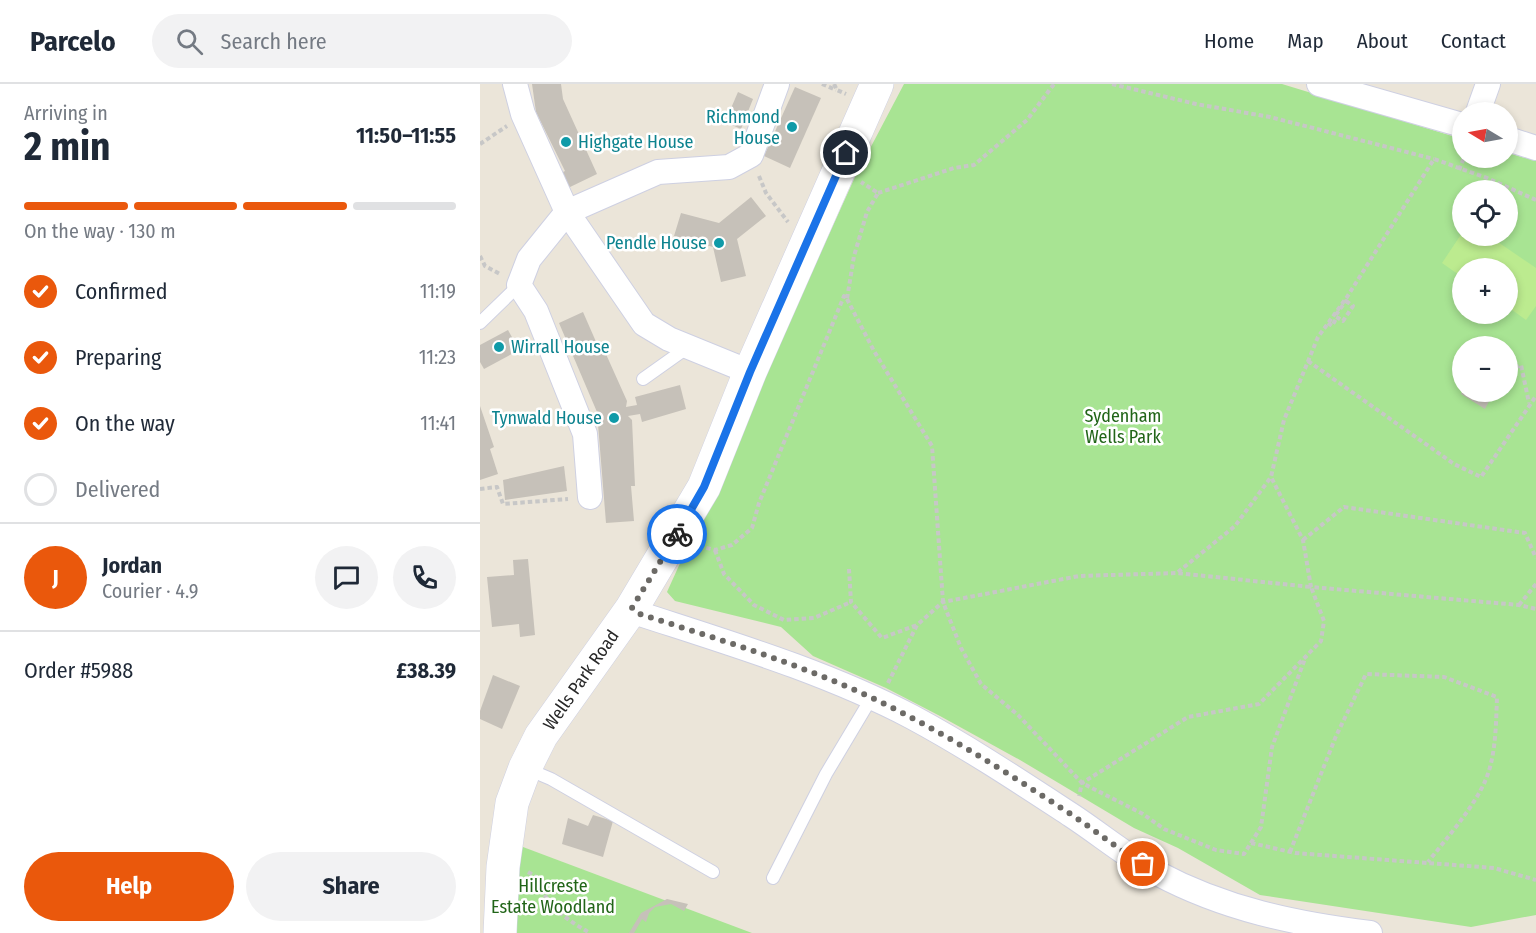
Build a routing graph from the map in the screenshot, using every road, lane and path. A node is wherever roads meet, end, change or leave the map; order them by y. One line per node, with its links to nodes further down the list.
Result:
1 (515, 84): 11 (street)
2 (777, 84): 16 (street)
3 (822, 84): 9 (path)
4 (877, 84): 18 (street, Wells Park Road)
5 (1054, 84): 20 (path)
6 (1112, 84): 17 (path)
7 (1319, 84): 12 (street)
8 (1488, 84): 10 (street)
9 (837, 90)
10 (1482, 102)
11 (523, 114): 14 (path); 22 (street)
12 (1452, 122)
13 (1518, 142): 15 (street)
14 (480, 144)
15 (1536, 148)
16 (751, 155): 22 (street); 23 (path)
17 (1434, 159): 19 (path); 27 (path)
18 (839, 168): 20 (path); 23 (street, Wells Park Road)
19 (1459, 170): 21 (path)
20 (878, 193): 26 (path)
21 (1536, 200)
22 (567, 212): 25 (street); 31 (street)
23 (811, 232): 34 (street, Wells Park Road)
24 (480, 256): 25 (path)
25 (519, 285): 29 (lane); 40 (street)
26 (847, 299): 43 (path); 50 (path)
27 (1348, 299): 28 (path); 28 (path); 30 (path)
28 (1337, 317): 30 (path)
29 (480, 323)
30 (1328, 323): 32 (path)
31 (688, 347): 34 (street); 35 (lane)
32 (1308, 361): 37 (path); 38 (path)
33 (1518, 366): 37 (path)
34 (750, 372): 41 (street, Wells Park Road)
35 (643, 379)
36 (1536, 396): 37 (path)
37 (1530, 404)
38 (1271, 477): 42 (path); 46 (path)
39 (480, 489): 40 (path)
40 (590, 497)
41 (676, 537): 43 (path); 52 (street, Wells Park Road)
42 (1304, 540): 44 (path); 48 (path)
43 (715, 550): 49 (path)
44 (1536, 558)
45 (849, 569): 49 (path)
46 (1177, 573): 48 (path); 50 (path)
47 (1536, 584): 51 (path)
48 (1311, 586): 51 (path); 55 (path)
49 (851, 602): 54 (path)
50 (943, 602): 54 (path); 58 (path)
51 (1519, 605): 53 (path)
52 (632, 608): 56 (street); 57 (street, Wells Park Road)
53 (1536, 609)
54 (917, 625): 56 (path)
55 (1306, 656): 58 (path); 60 (path)
56 (879, 693): 59 (street); 65 (lane)
57 (525, 768): 63 (street, Wells Park Road); 64 (lane)
58 (1082, 783): 59 (path); 60 (path)
59 (1073, 816): 69 (street)
60 (1251, 843): 61 (path)
61 (1290, 852): 62 (path); 62 (path)
62 (1428, 862): 66 (path)
63 (503, 867): 67 (street, Wells Park Road); 68 (path)
64 (713, 872)
65 (773, 878)
66 (1536, 880)
67 (500, 933)
68 (590, 933)
69 (1370, 933)

